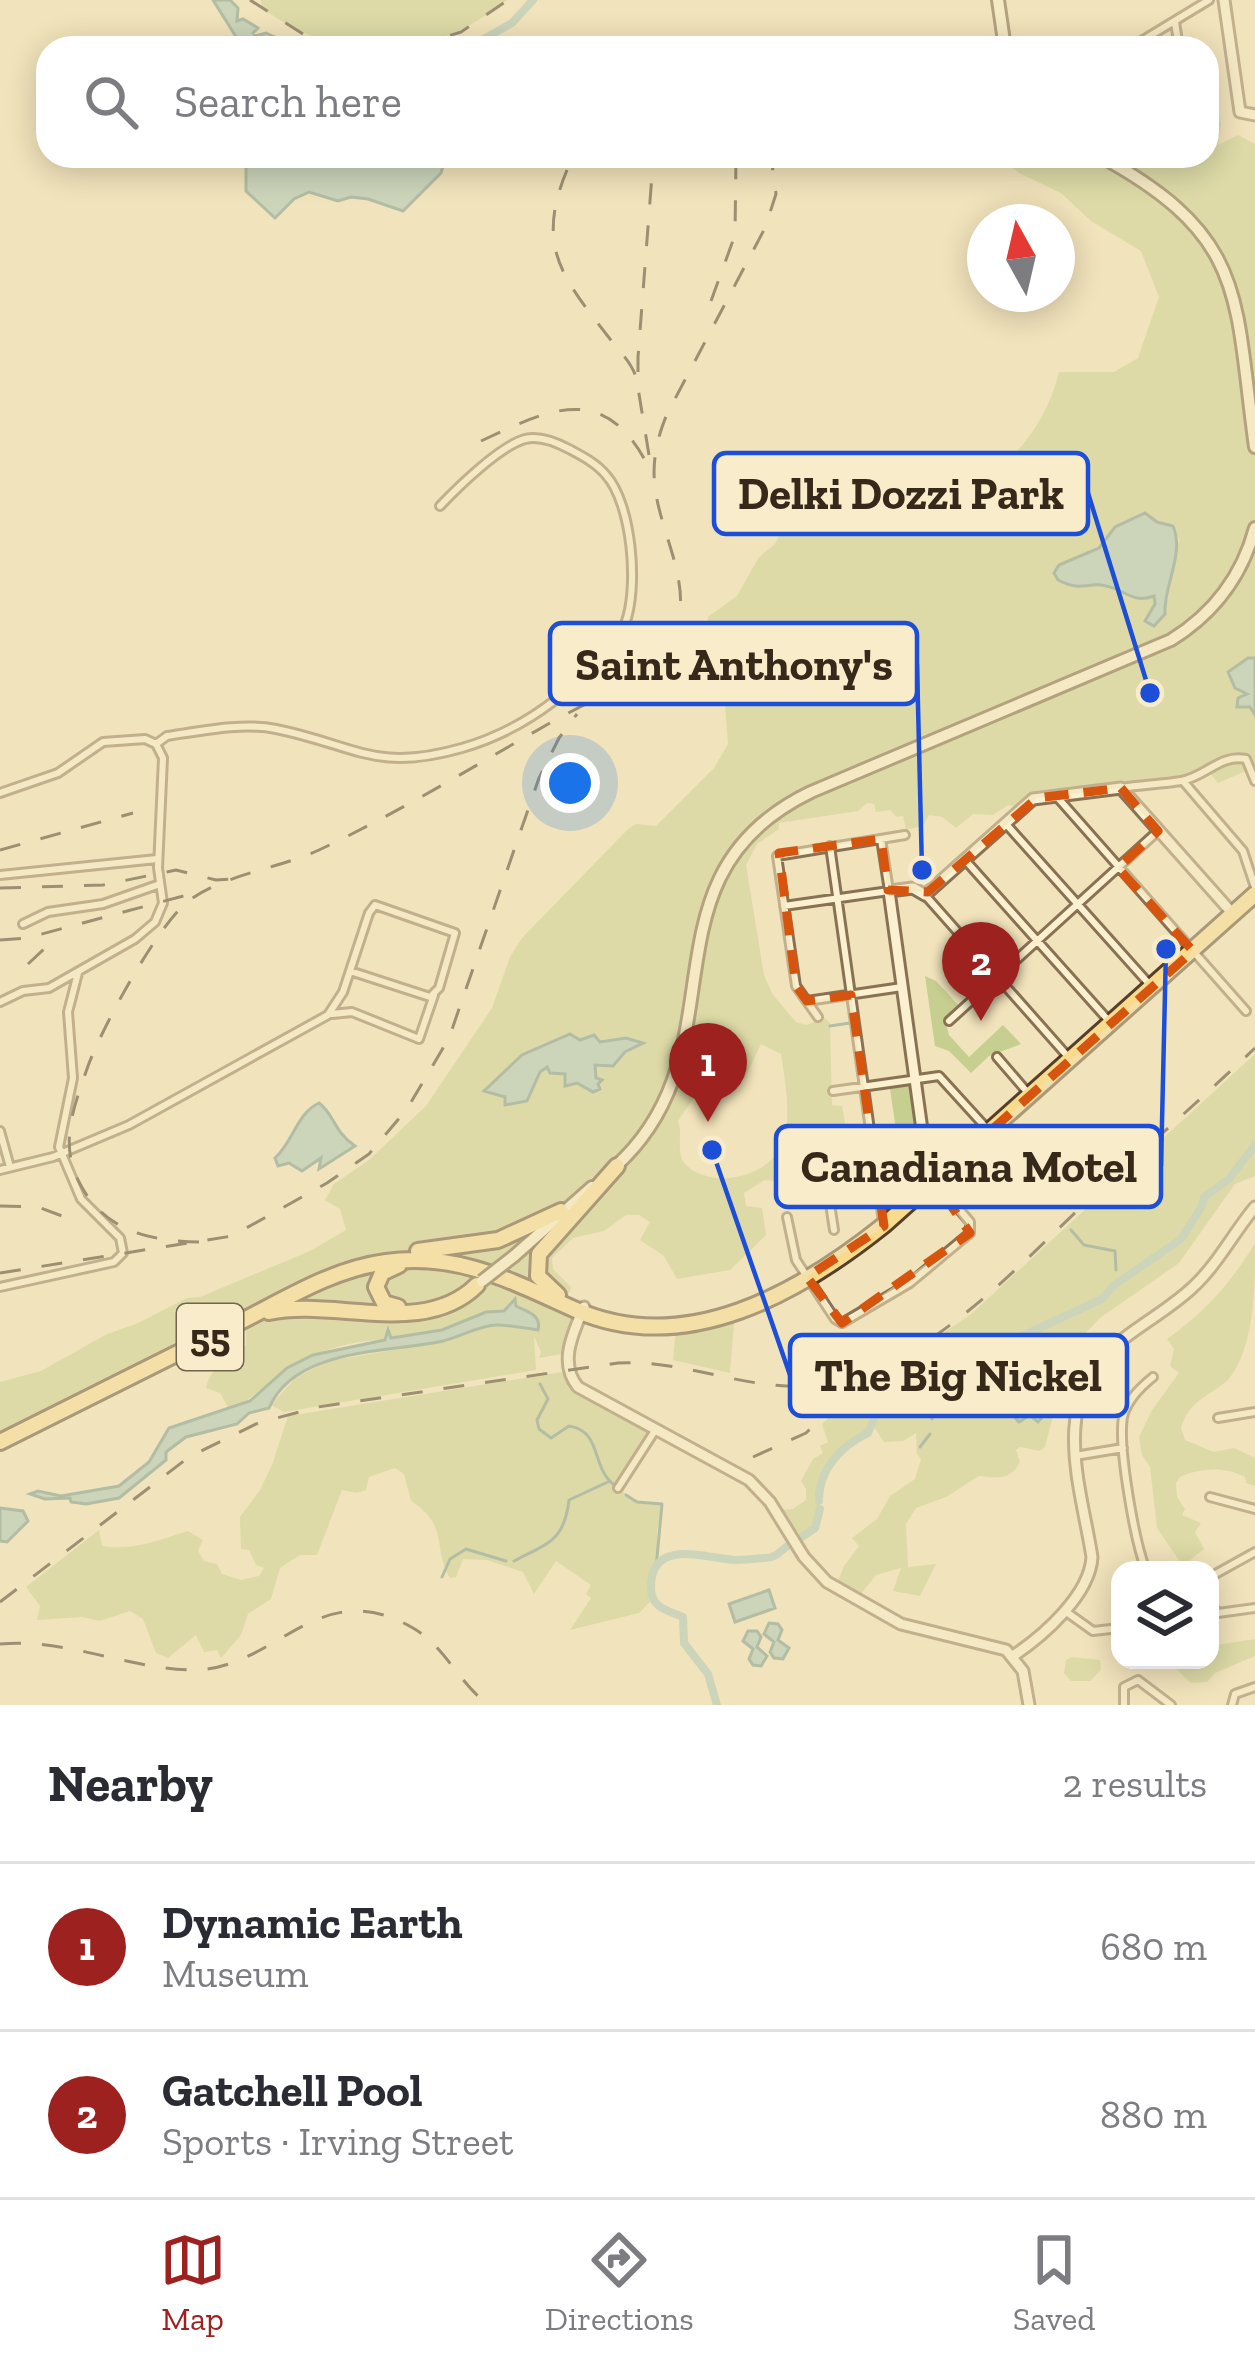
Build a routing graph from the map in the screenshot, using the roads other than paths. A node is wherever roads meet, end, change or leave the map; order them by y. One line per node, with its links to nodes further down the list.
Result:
1 (998, 0): 5 (main road)
2 (1209, 0): 4 (street)
3 (1224, 0): 8 (street)
4 (1174, 22): 6 (street); 7 (street)
5 (1003, 36)
6 (1150, 36)
7 (1177, 36)
8 (1255, 115)
9 (1118, 168): 10 (main road)
10 (1255, 447)
11 (440, 506): 13 (street)
12 (1255, 528): 65 (main road)
13 (156, 745): 17 (street); 24 (street)
14 (1183, 781): 15 (street); 16 (street); 30 (street)
15 (1255, 781)
16 (1120, 788): 18 (street); 20 (street)
17 (0, 793)
18 (1055, 796): 19 (street); 26 (street)
19 (1005, 823): 25 (street); 33 (street)
20 (1158, 831): 26 (street); 35 (street)
21 (905, 836): 22 (street)
22 (881, 839): 23 (street); 29 (street)
23 (830, 845): 32 (street); 34 (street)
24 (158, 859): 27 (street); 28 (street)
25 (965, 860): 31 (street); 37 (street)
26 (1118, 868): 33 (street); 38 (street)
27 (0, 874)
28 (160, 884): 36 (street); 39 (street)
29 (889, 891): 31 (street); 32 (street); 42 (street)
30 (1255, 891): 35 (main road, 55)
31 (925, 896): 41 (street)
32 (838, 898): 34 (street); 45 (street)
33 (1078, 904): 37 (street); 43 (street)
34 (784, 906): 47 (street)
35 (1233, 914): 38 (main road, 55)
36 (23, 924)
37 (1037, 940): 41 (street); 54 (street)
38 (1193, 951): 43 (main road, 55); 50 (street)
39 (80, 971): 44 (street); 49 (street)
40 (350, 971): 46 (street); 46 (street); 51 (street)
41 (997, 976): 53 (street); 56 (street)
42 (902, 987): 45 (street); 57 (street)
43 (1152, 987): 54 (main road, 55)
44 (49, 988): 48 (street); 49 (street)
45 (851, 994): 47 (street); 58 (street)
46 (434, 995): 51 (street)
47 (807, 1001): 52 (street)
48 (0, 1002)
49 (69, 1006): 63 (street)
50 (1246, 1011)
51 (328, 1015): 63 (street)
52 (818, 1017)
53 (949, 1021)
54 (1112, 1024): 56 (main road, 55)
55 (997, 1057): 60 (street)
56 (1071, 1060): 60 (main road, 55)
57 (914, 1078): 58 (street); 62 (street); 68 (street)
58 (865, 1086): 59 (street); 69 (street)
59 (833, 1091)
60 (1031, 1095): 62 (main road, 55)
61 (0, 1131): 66 (street)
62 (990, 1132): 68 (main road, 55)
63 (61, 1154): 66 (street); 80 (street)
64 (823, 1160): 70 (street)
65 (617, 1166): 72 (main road); 81 (main road)
66 (10, 1168): 67 (street)
67 (0, 1170)
68 (929, 1175): 69 (street); 74 (main road, 55); 78 (street)
69 (877, 1177): 70 (street); 74 (street)
70 (827, 1184): 75 (street)
71 (1255, 1207): 90 (street)
72 (561, 1211): 76 (main road); 79 (main road, bridge)
73 (787, 1216): 78 (street)
74 (884, 1225): 78 (main road, 55)
75 (834, 1230)
76 (407, 1255): 81 (main road, 55); 88 (main road, 55)
77 (429, 1260): 79 (main road); 82 (main road, 55); 83 (main road, 55)
78 (807, 1277): 82 (main road, 55)
79 (479, 1283): 83 (main road)
80 (0, 1287)
81 (558, 1295): 82 (main road, 55)
82 (582, 1309): 87 (street)
83 (247, 1319): 88 (main road, 55)
84 (1154, 1377): 89 (street)
85 (1255, 1412): 86 (street)
86 (1218, 1418)
87 (656, 1429): 91 (street); 101 (street)
88 (0, 1439)
89 (1123, 1448): 90 (street); 95 (street)
90 (1075, 1456): 98 (street)
91 (618, 1488)
92 (1210, 1497): 93 (street)
93 (1255, 1509)
94 (1255, 1552): 96 (street)
95 (1144, 1561)
96 (1219, 1572)
97 (1255, 1608): 99 (street)
98 (1063, 1609): 100 (street); 101 (street)
99 (1219, 1612)
100 (1111, 1629)
101 (1013, 1656): 103 (street)
102 (1255, 1688): 106 (street)
103 (1029, 1705)
104 (1124, 1705): 105 (street)
105 (1172, 1705)
106 (1232, 1705)

